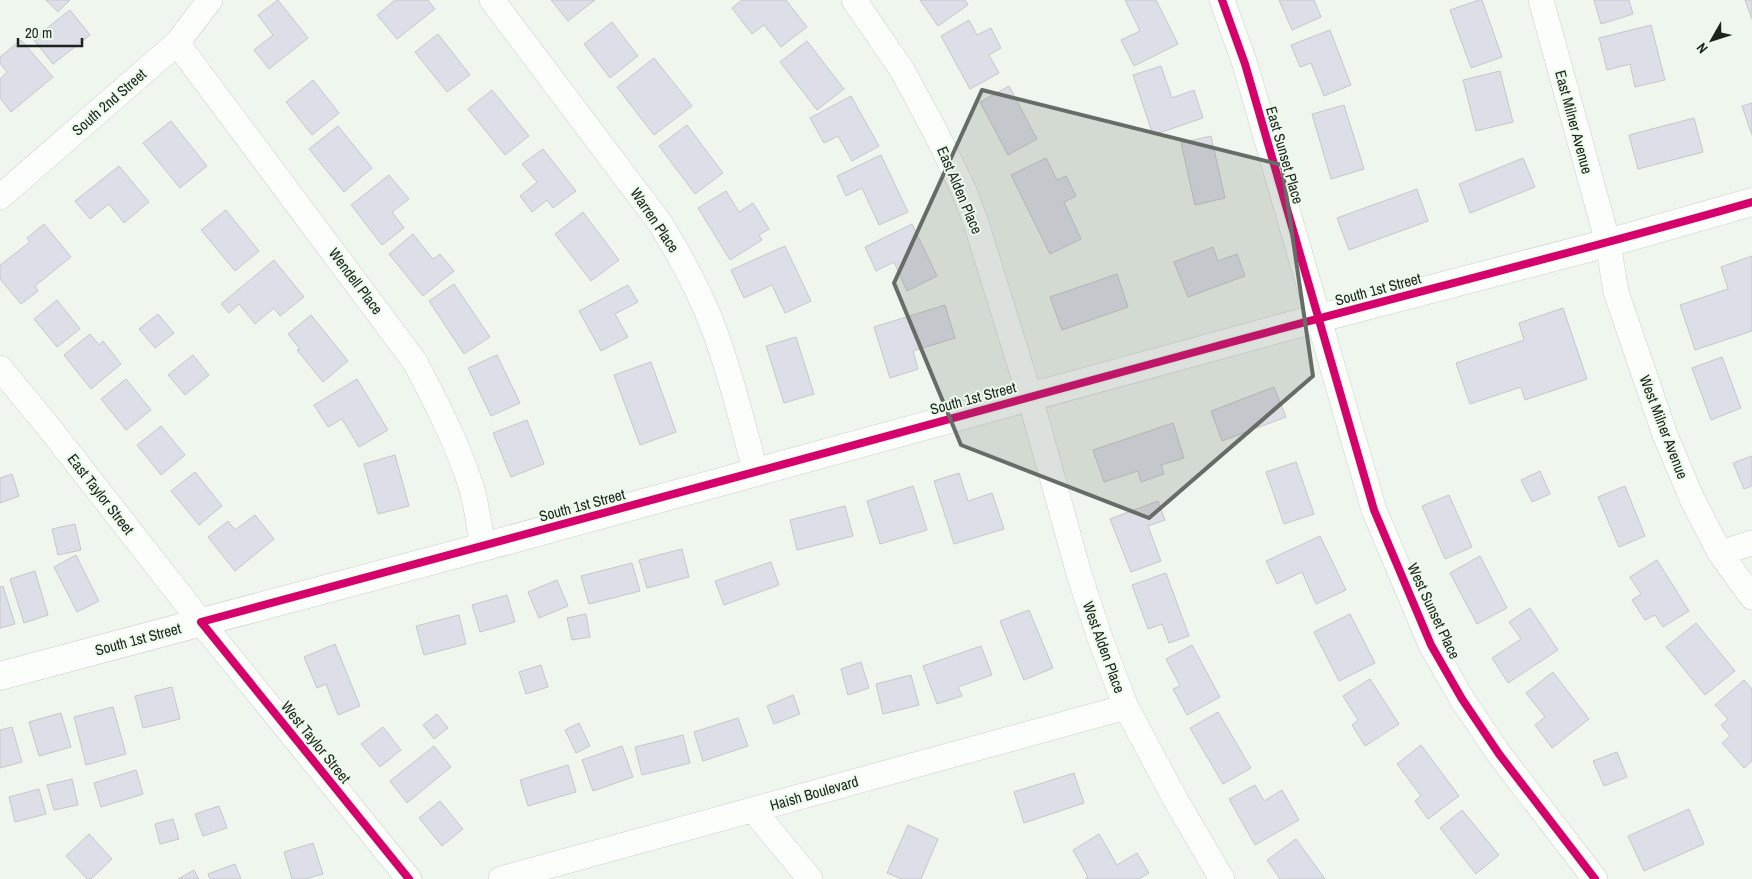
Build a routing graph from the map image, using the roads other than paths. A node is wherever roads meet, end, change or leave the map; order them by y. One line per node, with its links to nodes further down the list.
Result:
1 (210, 0): 6 (street, South 2nd Street)
2 (492, 0): 13 (street, Warren Place)
3 (854, 0): 12 (street, East Alden Place)
4 (1222, 0): 10 (street, East Sunset Place)
5 (1541, 0): 9 (street, East Milner Avenue)
6 (177, 43): 7 (street, South 2nd Street); 15 (street, Wendell Place)
7 (0, 197)
8 (1752, 202): 9 (street, South 1st Street)
9 (1608, 243): 10 (street, South 1st Street); 16 (street, West Milner Avenue)
10 (1319, 318): 12 (street, South 1st Street); 26 (street, West Sunset Place)
11 (0, 368): 18 (street, East Taylor Street)
12 (1030, 397): 13 (street, South 1st Street); 20 (street, West Alden Place)
13 (756, 473): 15 (street, South 1st Street)
14 (1752, 542): 16 (street)
15 (483, 547): 18 (street, South 1st Street)
16 (1720, 553): 17 (street, West Milner Avenue)
17 (1752, 597)
18 (201, 622): 19 (street, South 1st Street); 22 (street, West Taylor Street)
19 (0, 676)
20 (1126, 707): 21 (street, Haish Boulevard); 25 (street, West Alden Place)
21 (754, 811): 23 (street, Haish Boulevard); 24 (street)
22 (409, 879)
23 (501, 879)
24 (810, 879)
25 (1222, 879)
26 (1595, 879)

